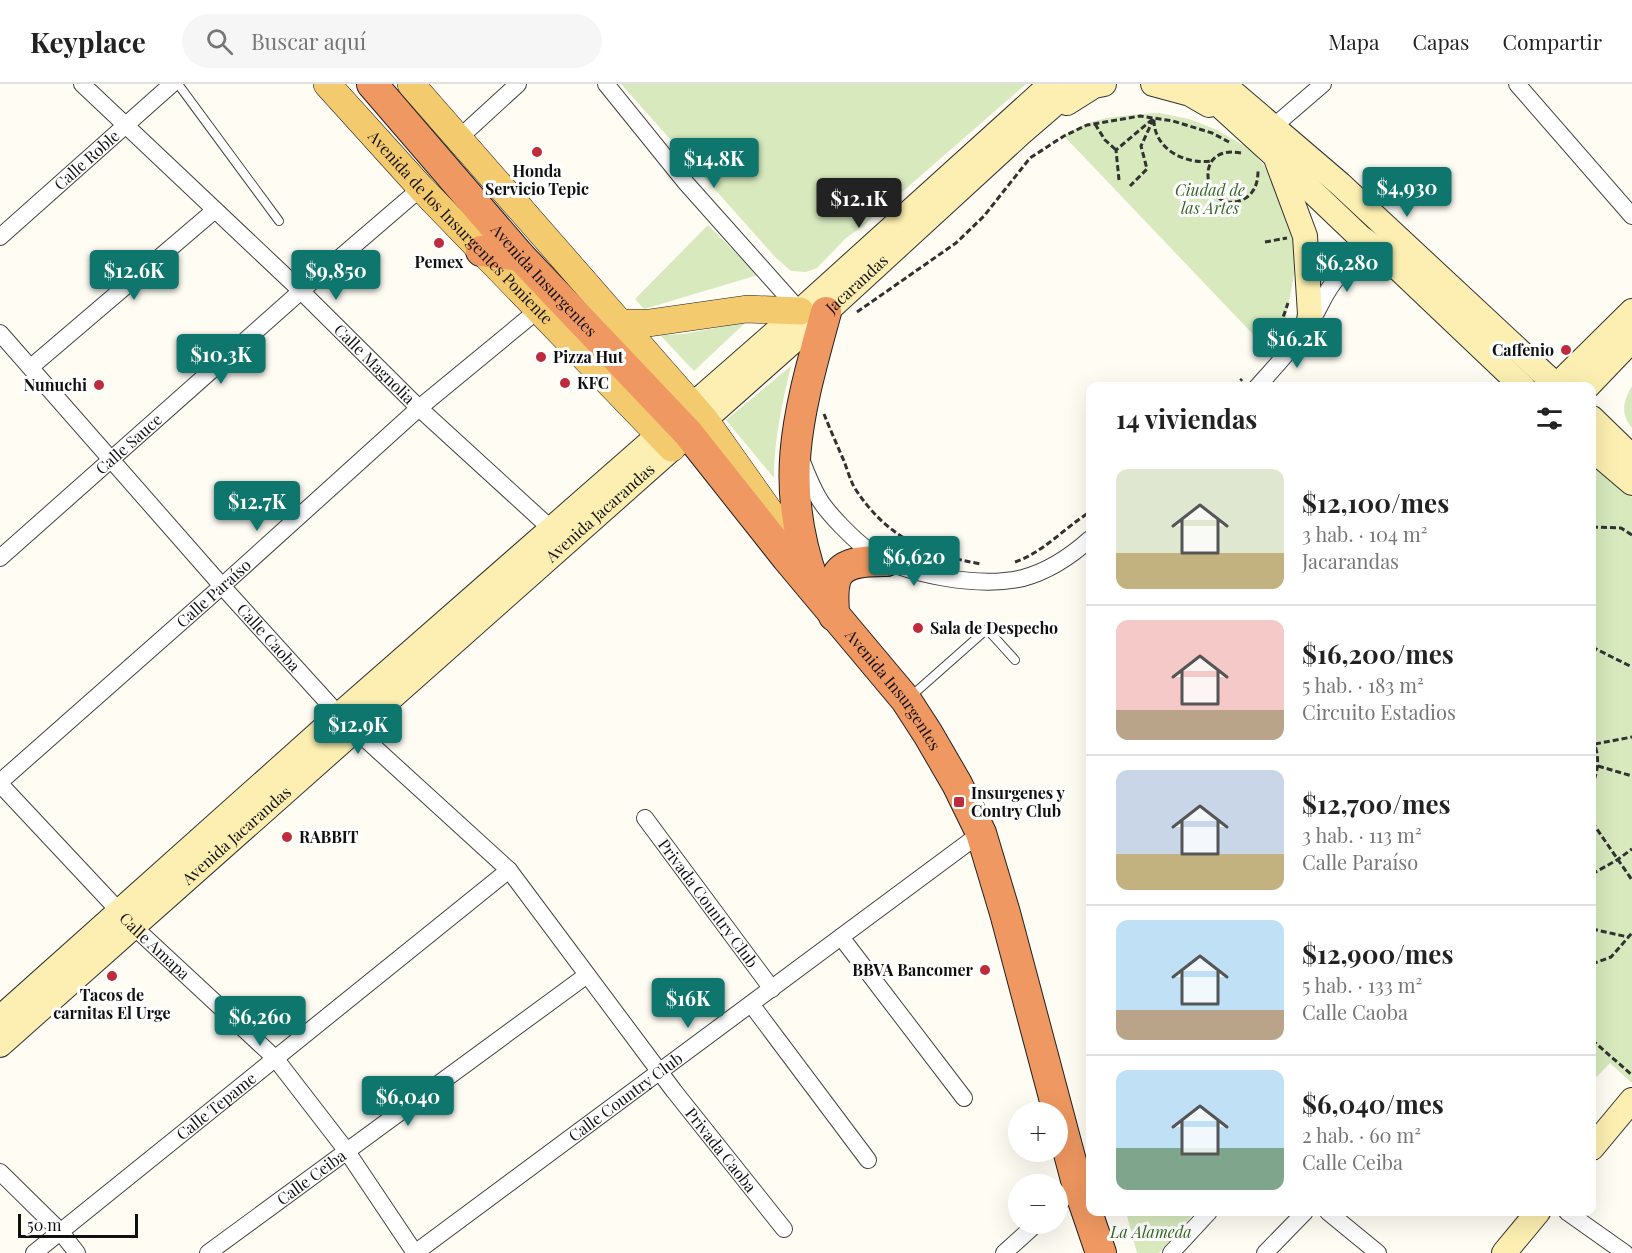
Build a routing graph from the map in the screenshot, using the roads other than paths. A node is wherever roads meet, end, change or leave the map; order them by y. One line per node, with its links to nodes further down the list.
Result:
1 (82, 84): 17 (street, Calle Magnolia)
2 (172, 84): 17 (street, Calle Roble)
3 (178, 84): 26 (lane)
4 (327, 84): 23 (main road, Avenida de los Insurgentes Poniente)
5 (372, 84): 30 (highway, Avenida Insurgentes)
6 (411, 84): 21 (main road)
7 (518, 84): 21 (street)
8 (606, 84): 34 (street)
9 (1051, 84): 34 (main road, Jacarandas)
10 (1078, 84): 20 (main road, Jacarandas)
11 (1104, 84): 20 (main road)
12 (1153, 84): 19 (main road)
13 (1196, 84): 19 (main road)
14 (1223, 84): 18 (main road)
15 (1323, 84): 18 (street)
16 (1517, 84): 25 (street)
17 (125, 125): 24 (street, Calle Magnolia); 27 (street, Calle Roble)
18 (1273, 128): 42 (main road)
19 (1234, 133): 22 (main road)
20 (1020, 134): 34 (main road, Jacarandas)
21 (458, 139): 35 (main road)
22 (1264, 164): 29 (main road); 36 (main road)
23 (421, 188): 28 (main road, Avenida de los Insurgentes Poniente); 31 (street, Calle Sauce)
24 (215, 210): 31 (street, Calle Magnolia); 39 (street)
25 (1632, 216)
26 (279, 221)
27 (0, 237)
28 (481, 250): 30 (highway); 32 (main road, Avenida de los Insurgentes Poniente)
29 (1381, 252): 36 (street); 41 (main road)
30 (519, 256): 47 (highway, Avenida Insurgentes)
31 (301, 291): 45 (street, Calle Magnolia); 51 (street, Calle Sauce)
32 (538, 310): 45 (street, Calle Paraíso); 47 (main road, Avenida de los Insurgentes Poniente)
33 (1632, 311): 43 (main road)
34 (826, 313): 35 (main road); 47 (main road, Jacarandas); 48 (highway)
35 (620, 323): 47 (main road)
36 (1308, 327): 40 (street)
37 (0, 333): 39 (street, Calle Caoba)
38 (1632, 340): 44 (main road)
39 (32, 367): 51 (street, Calle Caoba)
40 (1251, 382)
41 (1518, 382)
42 (1552, 382)
43 (1560, 382)
44 (1592, 382)
45 (419, 408): 53 (street, Calle Magnolia); 57 (street, Calle Paraíso)
46 (1596, 423): 50 (main road)
47 (682, 427): 53 (main road, Avenida Jacarandas); 58 (highway, Avenida Insurgentes)
48 (795, 445): 56 (street); 58 (highway)
49 (1596, 452): 52 (main road)
50 (1632, 457)
51 (111, 459): 55 (street, Calle Sauce); 57 (street, Calle Caoba)
52 (1632, 483)
53 (559, 536): 61 (main road, Avenida Jacarandas)
54 (1086, 542): 56 (street)
55 (0, 558)
56 (887, 561): 58 (highway)
57 (222, 586): 61 (street, Calle Caoba); 62 (street, Calle Paraíso)
58 (834, 616): 60 (highway, Avenida Insurgentes)
59 (1016, 660): 60 (lane)
60 (906, 700): 64 (highway, Avenida Insurgentes)
61 (347, 722): 65 (street, Calle Caoba); 66 (main road, Avenida Jacarandas)
62 (0, 783): 66 (street, Calle Amapa)
63 (645, 818): 69 (street, Privada Country Club)
64 (981, 833): 67 (street, Calle Country Club); 81 (highway)
65 (509, 870): 68 (street, Calle Caoba); 73 (street, Calle Tepame)
66 (127, 920): 71 (main road, Avenida Jacarandas); 72 (main road, Avenida Jacarandas); 73 (street, Calle Amapa)
67 (841, 937): 69 (street, Calle Country Club); 75 (street)
68 (587, 975): 74 (street, Calle Caoba); 78 (street, Calle Ceiba)
69 (772, 988): 70 (street, Calle Country Club)
70 (751, 1004): 74 (street, Calle Country Club); 79 (street)
71 (0, 1018)
72 (0, 1045)
73 (275, 1058): 78 (street, Calle Amapa); 90 (street, Calle Tepame)
74 (660, 1071): 89 (street, Privada Caoba); 95 (street, Calle Country Club)
75 (964, 1098)
76 (1632, 1100): 77 (main road)
77 (1596, 1143)
78 (346, 1150): 94 (street, Calle Ceiba); 95 (street, Calle Amapa)
79 (868, 1160)
80 (0, 1172): 90 (street)
81 (1083, 1173): 82 (street)
82 (1068, 1192)
83 (1093, 1216): 97 (highway)
84 (1205, 1216): 98 (street)
85 (1301, 1216): 99 (street)
86 (1333, 1216): 100 (street)
87 (1535, 1216): 101 (main road)
88 (1573, 1216): 102 (street)
89 (784, 1229)
90 (60, 1231): 92 (street, Calle Tepame); 93 (street)
91 (1025, 1234): 96 (street)
92 (34, 1253)
93 (77, 1253)
94 (208, 1253)
95 (415, 1253)
96 (1004, 1253)
97 (1101, 1253)
98 (1171, 1253)
99 (1265, 1253)
100 (1378, 1253)
101 (1504, 1253)
102 (1625, 1253)

